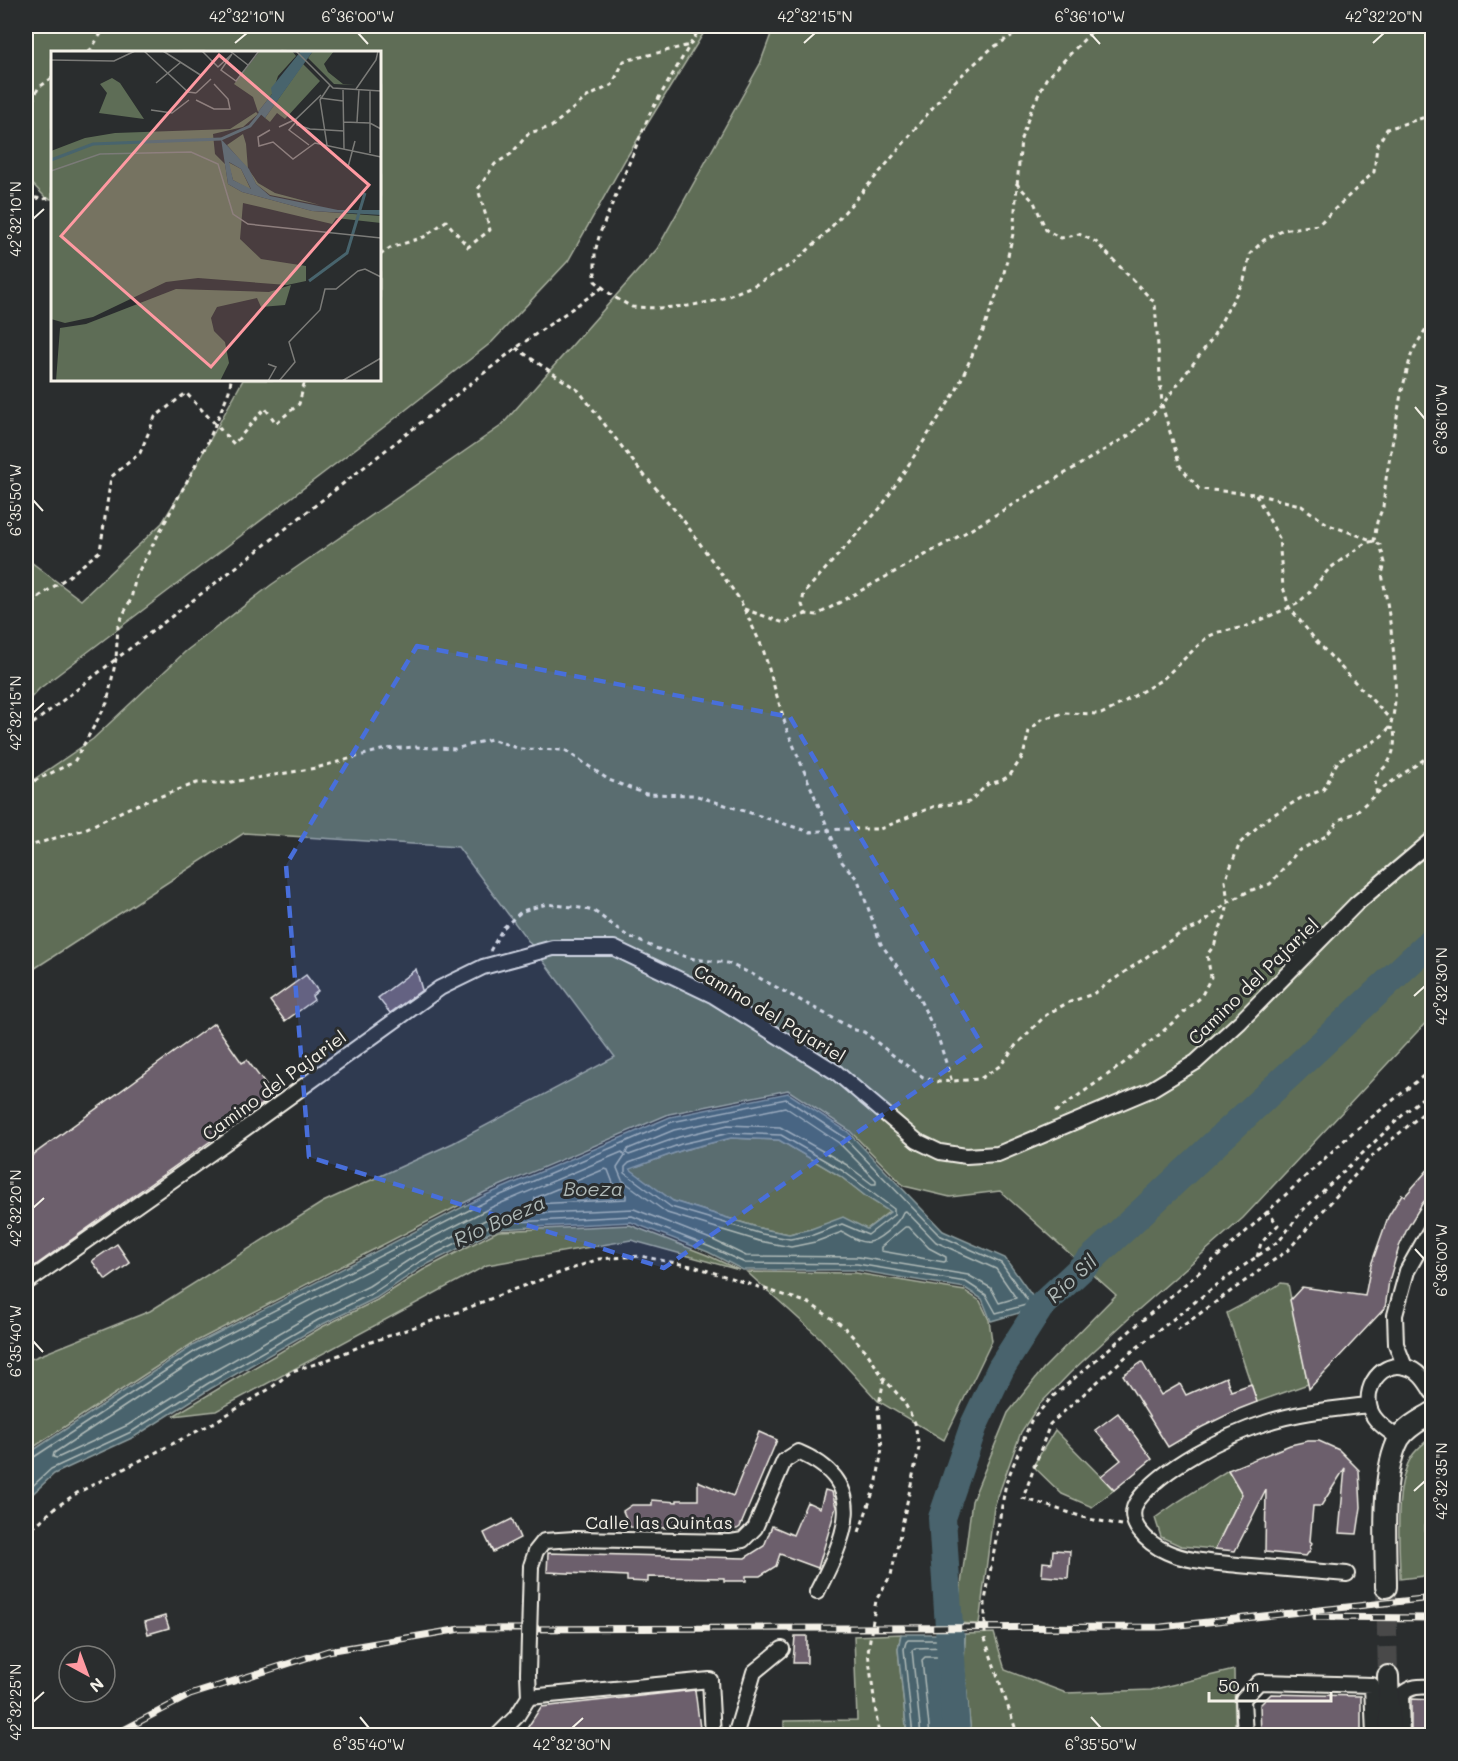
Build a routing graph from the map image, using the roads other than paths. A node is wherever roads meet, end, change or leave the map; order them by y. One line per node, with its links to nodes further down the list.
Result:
1 (1432, 840): 3 (street, Camino del Pajariel)
2 (1432, 1227): 4 (street)
3 (26, 1283)
4 (1405, 1367): 5 (street); 6 (street)
5 (1432, 1392)
6 (1368, 1405): 8 (street); 9 (street)
7 (1432, 1413): 8 (street)
8 (1399, 1439): 10 (street)
9 (1347, 1574)
10 (1386, 1587)
11 (817, 1592): 15 (street, Calle las Quintas, bridge)
12 (782, 1649): 18 (street)
13 (1380, 1680): 19 (street); 20 (street); 21 (street)
14 (1432, 1687): 22 (street)
15 (529, 1697): 16 (street); 17 (street)
16 (497, 1736)
17 (712, 1736)
18 (735, 1736)
19 (1245, 1736)
20 (1374, 1736)
21 (1390, 1736)
22 (1402, 1736)

